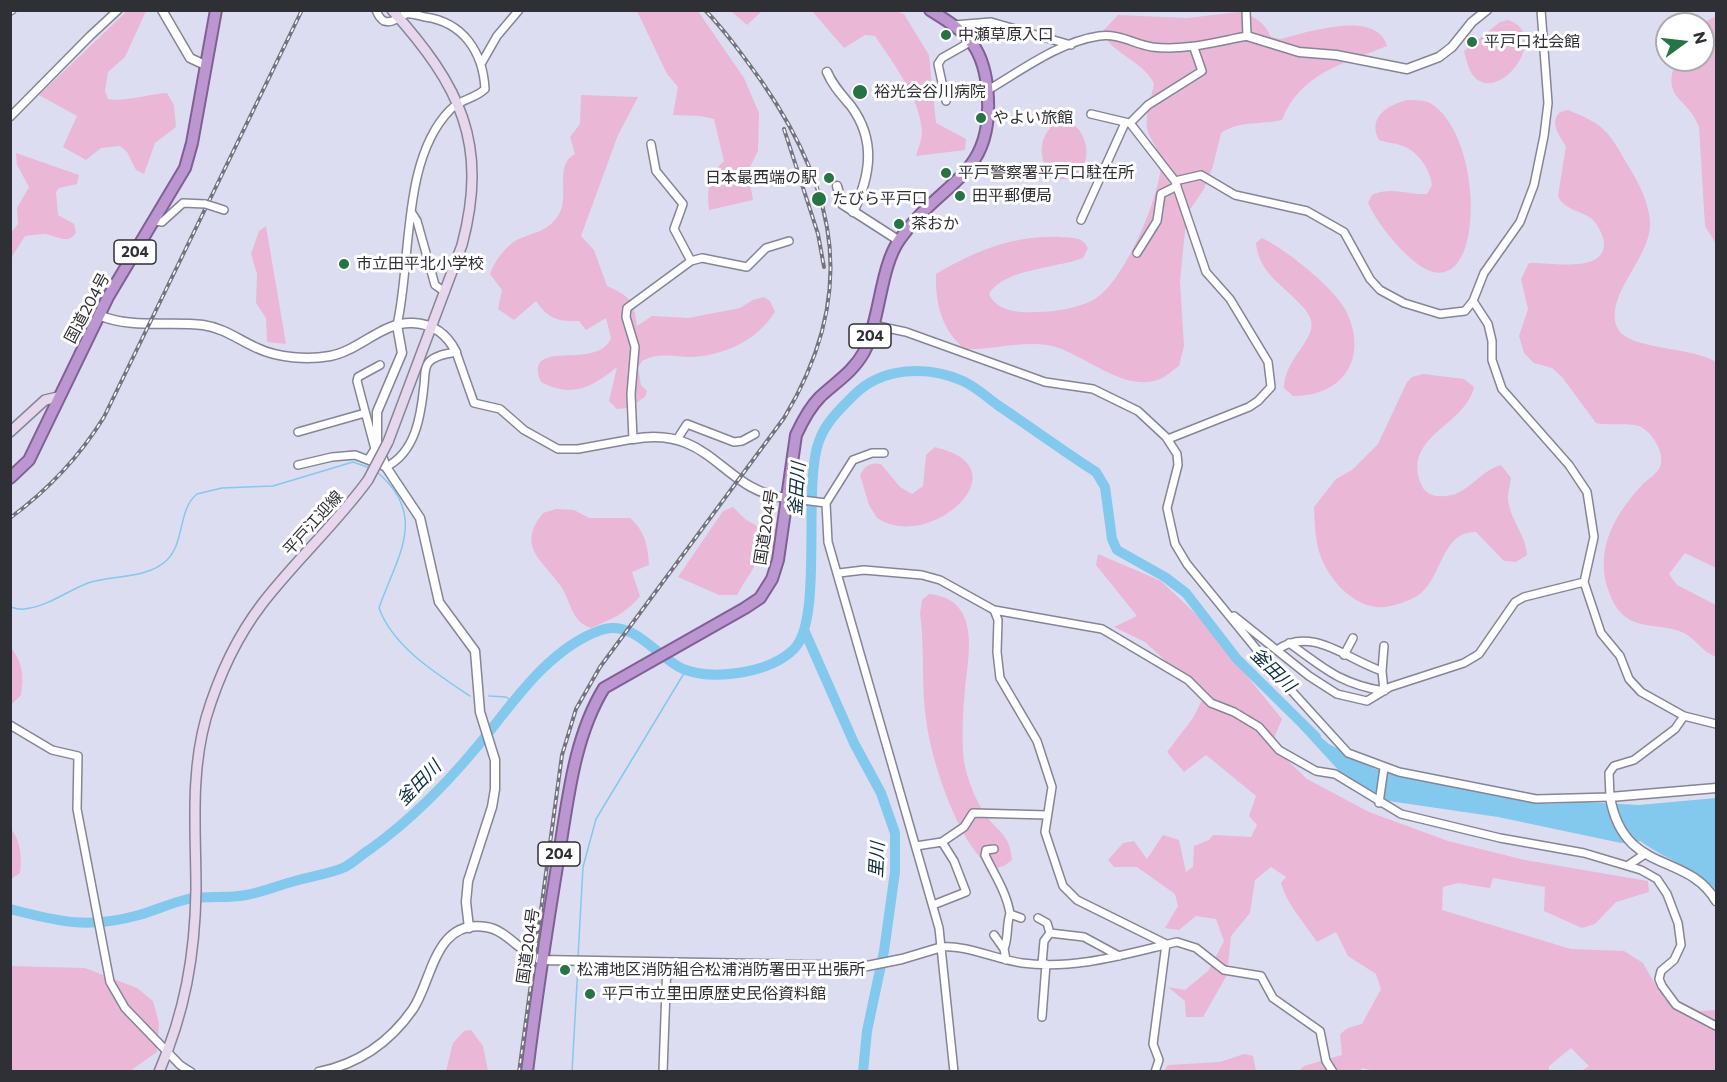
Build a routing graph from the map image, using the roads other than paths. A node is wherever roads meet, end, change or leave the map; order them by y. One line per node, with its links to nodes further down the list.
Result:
1 (118, 10): 24 (street)
2 (162, 10): 18 (street)
3 (216, 10): 18 (highway, 国道204号 / 204)
4 (376, 10): 11 (street)
5 (392, 10): 11 (main road, 平戸江迎線)
6 (519, 10): 17 (street)
7 (930, 10): 12 (highway, 国道204号 / 204)
8 (1246, 10): 13 (street)
9 (1487, 10): 13 (street)
10 (1541, 10): 39 (street)
11 (399, 18): 17 (street); 22 (main road, 平戸江迎線)
12 (954, 25): 14 (highway, 国道204号 / 204); 15 (street)
13 (1247, 36): 16 (street)
14 (972, 41): 20 (highway, 国道204号 / 204); 21 (street)
15 (1071, 45): 16 (street); 20 (street)
16 (1194, 48): 25 (street)
17 (481, 64): 22 (street)
18 (205, 65): 33 (highway, 国道204号 / 204)
19 (827, 72): 30 (street)
20 (988, 90): 34 (highway, 国道204号 / 204)
21 (946, 100)
22 (458, 103): 31 (street); 38 (main road, 平戸江迎線)
23 (1091, 114): 25 (street)
24 (10, 117)
25 (1127, 123): 27 (street); 32 (street)
26 (651, 144): 37 (street)
27 (1176, 184): 36 (street); 39 (street); 53 (street)
28 (837, 186): 30 (street)
29 (224, 210): 33 (street, bridge)
30 (853, 212): 34 (street)
31 (412, 213): 38 (street); 42 (street)
32 (1081, 220)
33 (154, 221): 40 (highway, 国道204号 / 204)
34 (898, 240): 41 (highway, 国道204号 / 204)
35 (789, 241): 37 (street)
36 (1137, 252)
37 (691, 261): 52 (street)
38 (445, 292): 43 (main road, 平戸江迎線)
39 (1473, 301): 62 (street)
40 (99, 315): 42 (street); 46 (highway, 国道204号 / 204)
41 (873, 324): 53 (street); 59 (highway, 国道204号 / 204)
42 (397, 325): 43 (street); 57 (street)
43 (432, 327): 44 (street); 103 (main road, 平戸江迎線, bridge)
44 (456, 352): 52 (street); 57 (street)
45 (380, 365): 47 (street)
46 (58, 397): 48 (main road); 58 (highway, 国道204号 / 204)
47 (366, 413): 49 (street); 55 (street)
48 (10, 432)
49 (298, 432)
50 (755, 434): 51 (street)
51 (678, 438): 52 (street); 59 (street)
52 (633, 439)
53 (1168, 439): 63 (street)
54 (884, 453): 60 (street)
55 (368, 460): 56 (street); 57 (street)
56 (298, 465)
57 (386, 467): 90 (street)
58 (10, 478)
59 (788, 497): 60 (street); 97 (highway, 国道204号 / 204)
60 (823, 502): 61 (street)
61 (838, 573): 64 (street); 81 (street)
62 (1584, 582): 71 (street); 72 (street)
63 (1223, 607): 68 (street); 75 (street)
64 (994, 609): 77 (street); 79 (street)
65 (1353, 638): 69 (street)
66 (1289, 642): 68 (street); 69 (street); 71 (street)
67 (1384, 646): 70 (street)
68 (1276, 650): 71 (street)
69 (1344, 655): 70 (street)
70 (1382, 671): 71 (street)
71 (1384, 691)
72 (1684, 717): 73 (street); 78 (street)
73 (1716, 724)
74 (10, 725): 103 (street)
75 (1384, 769): 77 (street); 78 (street)
76 (1716, 788): 78 (street)
77 (1380, 801): 84 (street)
78 (1611, 801): 83 (street)
79 (1047, 815): 80 (street); 93 (street)
80 (942, 842): 81 (street); 86 (street)
81 (916, 846): 86 (street)
82 (994, 849): 87 (street)
83 (1645, 854): 84 (street); 85 (street)
84 (1630, 864): 102 (street)
85 (1716, 901)
86 (933, 905): 94 (street)
87 (1010, 914): 88 (street); 95 (street)
88 (1021, 918)
89 (1038, 918): 91 (street)
90 (469, 928): 97 (street); 106 (street)
91 (1050, 933): 96 (street); 100 (street)
92 (994, 934): 95 (street)
93 (1166, 944): 96 (street); 110 (street); 111 (street)
94 (942, 947): 98 (street); 99 (street); 109 (street)
95 (1004, 949): 98 (street)
96 (1119, 956): 100 (street)
97 (541, 960): 99 (street); 107 (highway, 国道204号 / 204)
98 (1006, 960): 100 (street)
99 (667, 962): 108 (street)
100 (1044, 964): 101 (street)
101 (1042, 1017)
102 (1716, 1026)
103 (168, 1052): 104 (main road, 平戸江迎線); 105 (street)
104 (159, 1071)
105 (191, 1071)
106 (319, 1071)
107 (527, 1071)
108 (663, 1071)
109 (954, 1071)
110 (1155, 1071)
111 (1333, 1071)

